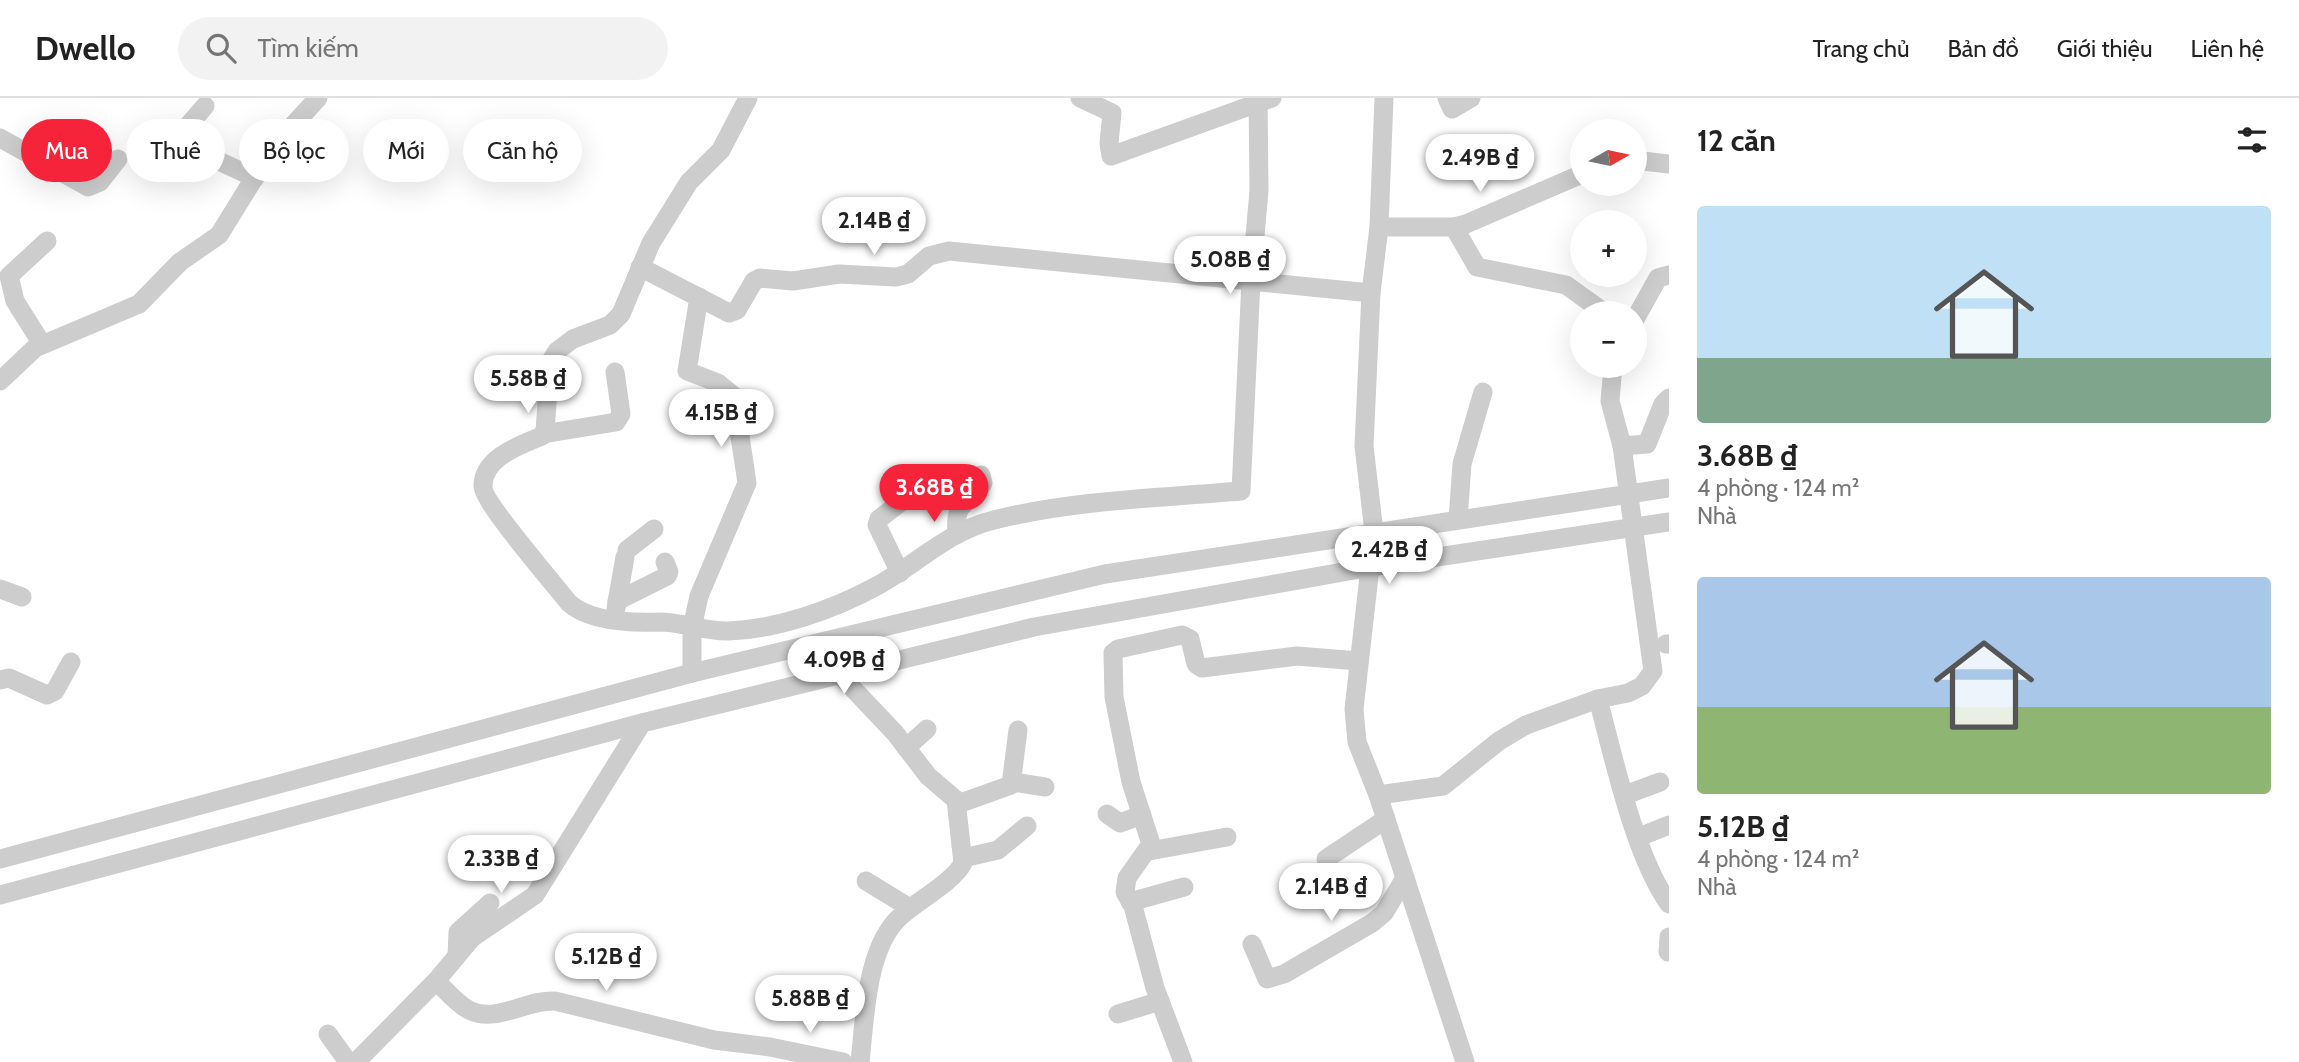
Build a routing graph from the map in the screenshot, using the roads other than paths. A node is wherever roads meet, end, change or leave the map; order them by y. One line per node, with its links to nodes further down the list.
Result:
1 (318, 98): 9 (street)
2 (748, 98): 20 (street)
3 (1080, 98): 7 (street)
4 (1384, 98): 17 (street)
5 (1447, 98): 6 (street)
6 (1471, 98)
7 (1263, 99): 22 (street)
8 (205, 106): 14 (street)
9 (299, 119)
10 (0, 138): 11 (street)
11 (118, 159)
12 (1647, 161): 13 (street)
13 (1669, 164)
14 (239, 171)
15 (1570, 179): 18 (street)
16 (253, 182): 27 (street)
17 (1379, 226): 18 (street); 23 (street)
18 (1454, 227): 25 (street)
19 (47, 241): 27 (street)
20 (640, 267): 24 (street); 33 (street)
21 (1669, 275): 26 (street)
22 (1251, 281): 23 (street); 24 (street); 43 (street)
23 (1371, 293): 44 (street)
24 (699, 297): 51 (street)
25 (1588, 301)
26 (1645, 301)
27 (42, 344): 30 (street)
28 (615, 372): 33 (street)
29 (1612, 378): 34 (street)
30 (0, 381)
31 (1483, 392): 39 (street)
32 (1669, 398): 34 (street)
33 (543, 435): 50 (street)
34 (1622, 446): 38 (street)
35 (981, 475): 43 (street)
36 (919, 488): 47 (street)
37 (1669, 488): 38 (street)
38 (1628, 494): 39 (street); 41 (street)
39 (1458, 520): 44 (street)
40 (1669, 522): 41 (street)
41 (1633, 528): 46 (street); 52 (street)
42 (654, 529): 50 (street)
43 (957, 532): 47 (street)
44 (1374, 532): 46 (street); 55 (street)
45 (665, 562): 50 (street)
46 (1371, 567): 53 (street); 56 (street)
47 (900, 573): 51 (street)
48 (0, 589): 49 (street)
49 (22, 597)
50 (615, 610): 51 (street)
51 (692, 628): 55 (street)
52 (1661, 645): 58 (street)
53 (1359, 661): 66 (street); 70 (street)
54 (71, 662): 57 (street)
55 (692, 673): 78 (street)
56 (841, 676): 59 (street); 62 (street)
57 (0, 680)
58 (1598, 699): 66 (street); 67 (street)
59 (642, 723): 83 (street); 89 (street)
60 (928, 729): 62 (street)
61 (1018, 730): 63 (street)
62 (906, 748): 68 (street)
63 (1013, 782): 65 (street); 68 (street)
64 (1660, 782): 67 (street)
65 (1045, 787)
66 (1378, 795): 71 (street)
67 (1625, 795): 75 (street)
68 (958, 804): 77 (street)
69 (1107, 814): 70 (street)
70 (1142, 815): 76 (street)
71 (1386, 819): 79 (street); 80 (street)
72 (1669, 825): 75 (street)
73 (1027, 826): 77 (street)
74 (1227, 837): 76 (street)
75 (1639, 837): 86 (street)
76 (1149, 851): 84 (street)
77 (963, 858): 87 (street)
78 (0, 859)
79 (1326, 859)
80 (1405, 878): 88 (street); 100 (street)
81 (866, 881): 87 (street)
82 (1184, 887): 84 (street)
83 (0, 895)
84 (1130, 902): 91 (street)
85 (490, 903): 89 (street)
86 (1669, 904)
87 (910, 908): 98 (street)
88 (1252, 944)
89 (457, 956): 90 (street)
90 (436, 981): 94 (street); 96 (street)
91 (1160, 1001): 92 (street); 99 (street)
92 (1118, 1014)
93 (328, 1034): 95 (street)
94 (788, 1057): 97 (street)
95 (348, 1062)
96 (356, 1062)
97 (843, 1062)
98 (860, 1062)
99 (1183, 1062)
100 (1465, 1062)

